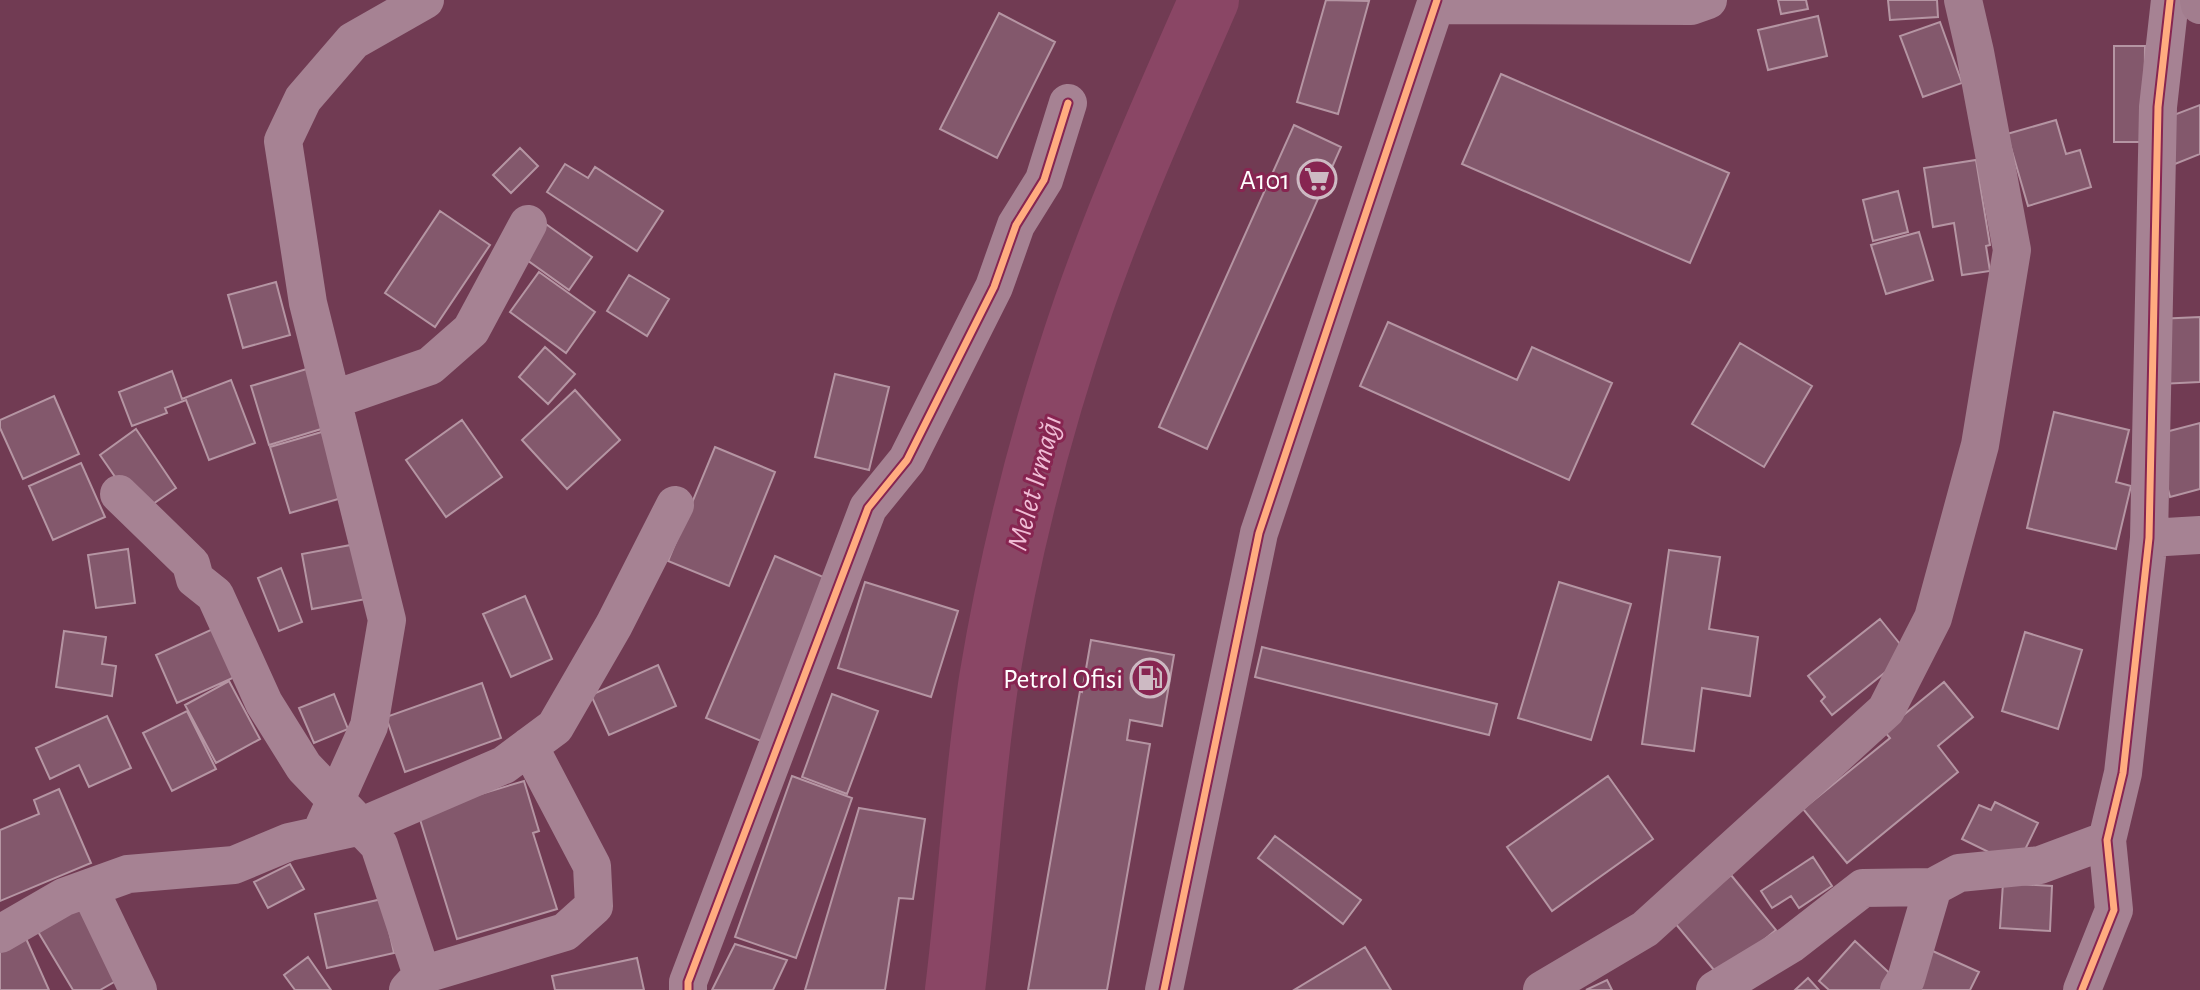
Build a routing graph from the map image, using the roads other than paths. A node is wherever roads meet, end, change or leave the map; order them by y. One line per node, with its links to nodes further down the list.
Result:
1 (425, 0): 8 (street)
2 (1708, 0): 5 (street)
3 (1963, 0): 23 (main road)
4 (2170, 0): 12 (street)
5 (1436, 3): 22 (street)
6 (1068, 103): 21 (street)
7 (528, 224): 8 (street)
8 (332, 400): 14 (street)
9 (119, 494): 14 (street)
10 (675, 505): 13 (street)
11 (2200, 535): 12 (street)
12 (2149, 538): 15 (street)
13 (529, 746): 14 (street); 19 (street)
14 (349, 813): 17 (street); 19 (street)
15 (2108, 840): 16 (street); 26 (street)
16 (1933, 887): 24 (street); 25 (street)
17 (89, 888): 18 (street); 20 (street)
18 (0, 934)
19 (415, 983)
20 (138, 990)
21 (688, 990)
22 (1164, 990)
23 (1542, 990)
24 (1716, 990)
25 (1899, 990)
26 (2082, 990)

